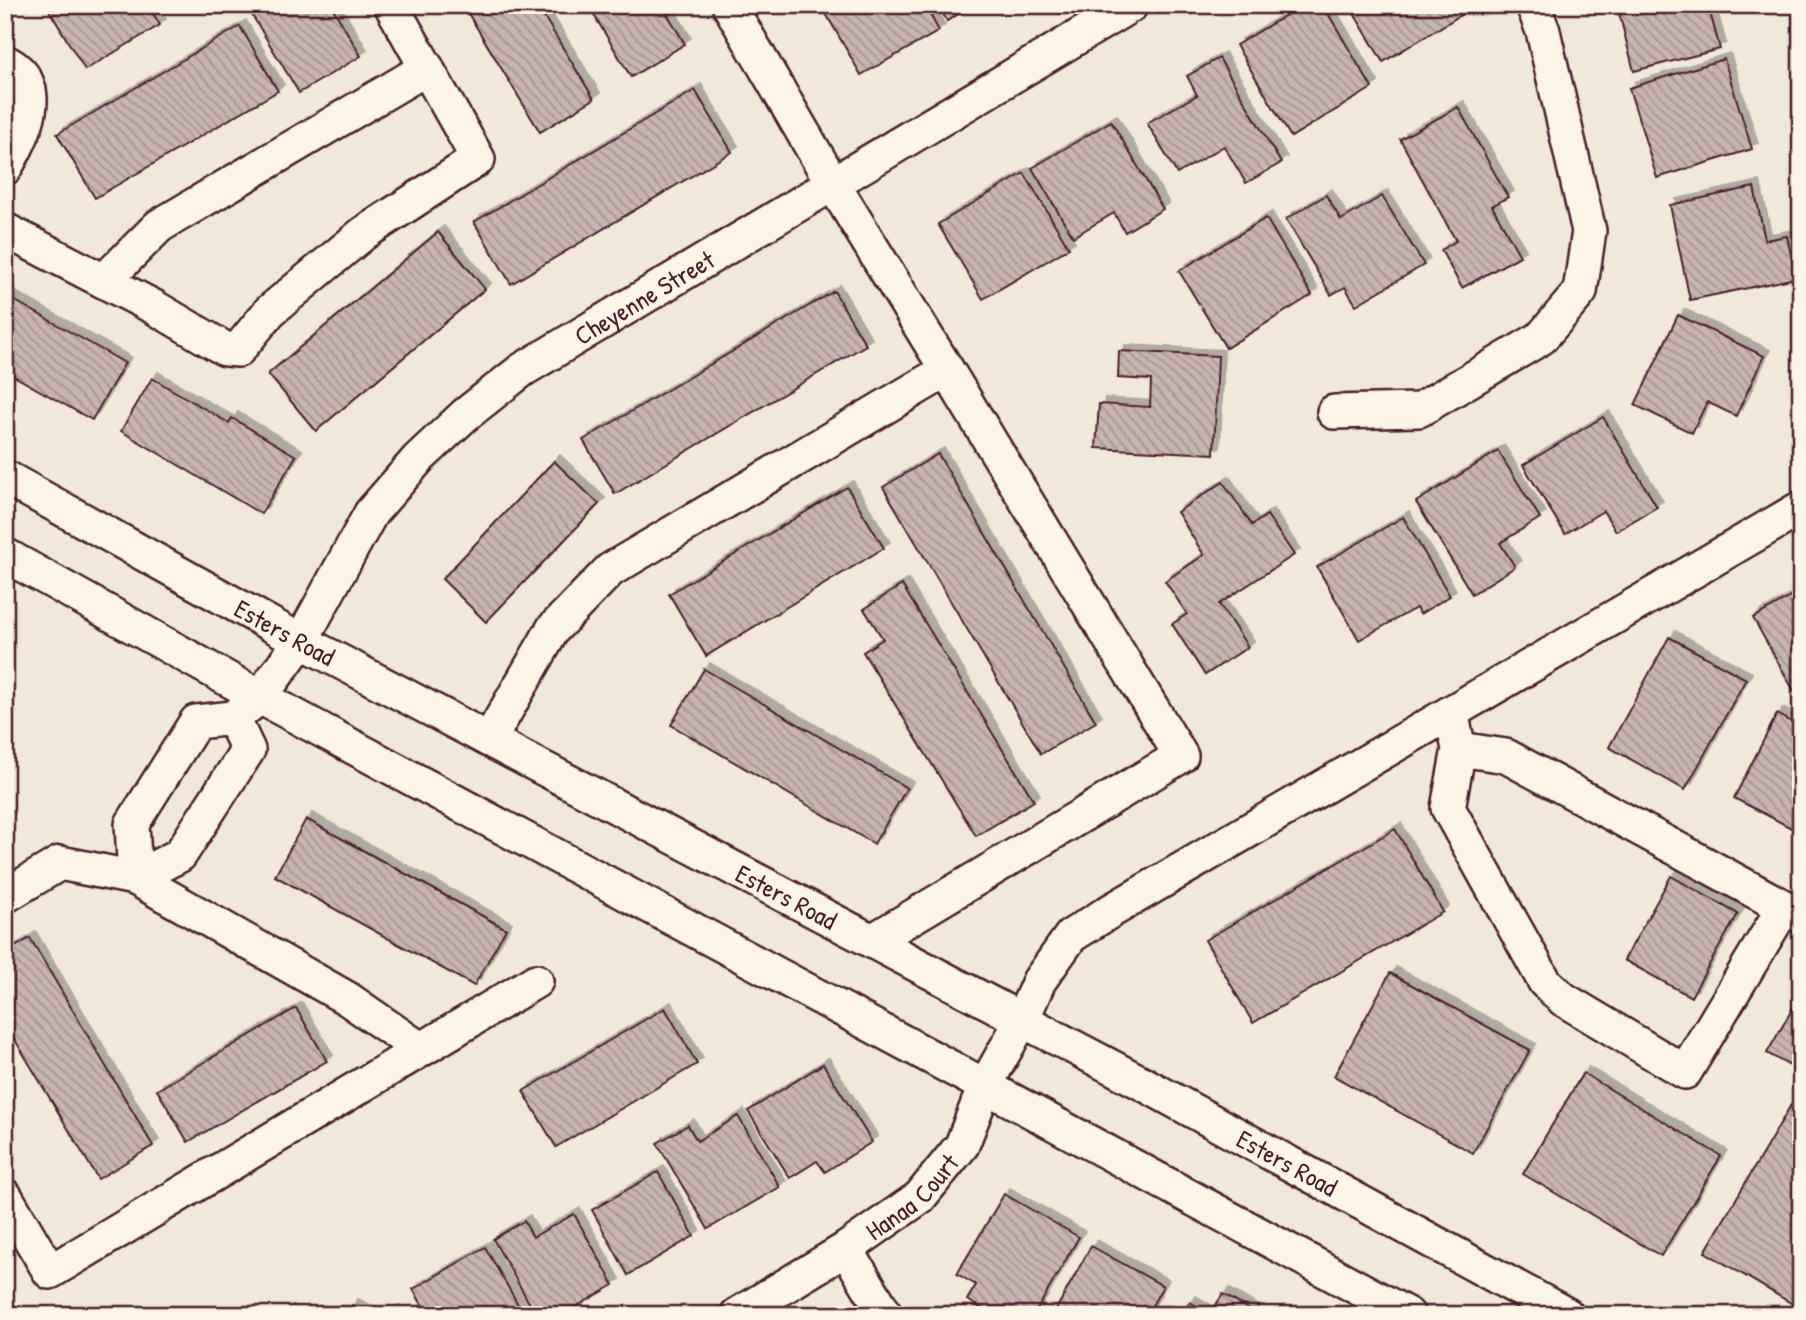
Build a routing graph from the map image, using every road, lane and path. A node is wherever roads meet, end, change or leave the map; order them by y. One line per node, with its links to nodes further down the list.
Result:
1 (391, 5): 6 (street)
2 (729, 5): 8 (street)
3 (1130, 5): 8 (street, Cheyenne Street)
4 (1533, 5): 12 (street)
5 (5, 62): 7 (street)
6 (427, 68): 10 (street); 10 (street)
7 (5, 168)
8 (833, 184): 11 (street); 16 (street, Cheyenne Street)
9 (5, 230): 10 (street)
10 (104, 281)
11 (947, 370): 20 (street); 25 (street)
12 (1334, 412)
13 (5, 477): 16 (street, Esters Road)
14 (1801, 508): 18 (street, Hanaa Court)
15 (5, 555): 17 (street)
16 (301, 641): 17 (street, Cheyenne Street); 20 (street, Esters Road)
17 (260, 698): 19 (street, Cheyenne Street); 29 (street)
18 (1451, 712): 21 (street); 27 (street, Hanaa Court)
19 (233, 718): 22 (street); 22 (street)
20 (489, 740): 25 (street, Esters Road)
21 (1460, 749): 24 (street); 24 (street)
22 (135, 877): 23 (street); 28 (street)
23 (5, 896)
24 (1793, 911)
25 (872, 941): 27 (street, Esters Road)
26 (536, 981): 28 (street)
27 (1022, 1020): 29 (street, Hanaa Court); 35 (street, Esters Road)
28 (420, 1049): 30 (street)
29 (985, 1086): 31 (street, Hanaa Court); 34 (street)
30 (5, 1196)
31 (846, 1249): 32 (street, Hanaa Court); 33 (street)
32 (737, 1315)
33 (886, 1315)
34 (1408, 1315)
35 (1567, 1315)

